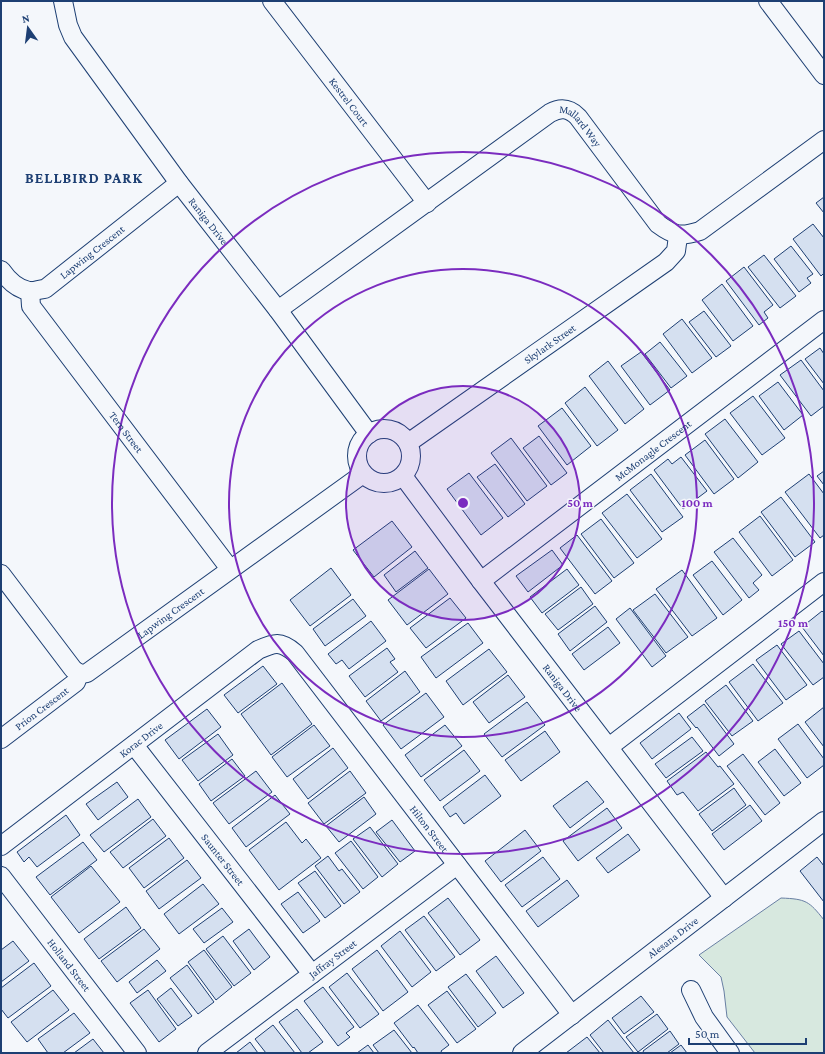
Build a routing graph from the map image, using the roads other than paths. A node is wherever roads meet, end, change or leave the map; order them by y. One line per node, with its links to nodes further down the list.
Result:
1 (63, 1): 6 (street, Raniga Drive)
2 (272, 1): 7 (street, Kestrel Court)
3 (768, 1): 4 (street)
4 (824, 75)
5 (824, 140): 8 (street)
6 (179, 183): 10 (street, Lapwing Crescent); 11 (street, Raniga Drive)
7 (427, 203): 8 (street, Mallard Way); 11 (street, Mallard Way)
8 (678, 236): 14 (street, Skylark Street)
9 (1, 270): 10 (street)
10 (30, 291): 17 (street, Tern Street)
11 (278, 310): 13 (street, Raniga Drive)
12 (824, 320): 19 (street, McMonagle Crescent)
13 (369, 434): 14 (street); 15 (street)
14 (408, 443): 16 (street)
15 (363, 474): 16 (street); 17 (street, Lapwing Crescent)
16 (403, 476): 19 (street, Raniga Drive)
17 (230, 569): 22 (street, Lapwing Crescent)
18 (1, 574): 22 (street)
19 (481, 581): 25 (street, Raniga Drive)
20 (824, 582): 25 (street)
21 (286, 645): 24 (street, Korac Drive); 28 (street, Hilton Street)
22 (79, 674): 23 (street, Prion Crescent)
23 (1, 739)
24 (134, 746): 27 (street, Korac Drive); 31 (street, Saunter Street)
25 (609, 746): 30 (street, Raniga Drive)
26 (824, 821): 30 (street, Alesana Drive)
27 (1, 846)
28 (457, 865): 31 (street, Jaffray Street); 33 (street, Hilton Street)
29 (1, 876): 34 (street, Holland Street)
30 (724, 898): 33 (street, Alesana Drive)
31 (312, 974): 35 (street, Jaffray Street)
32 (691, 990): 37 (street)
33 (572, 1015): 36 (street, Alesana Drive)
34 (137, 1053)
35 (207, 1053)
36 (522, 1053)
37 (730, 1053)

